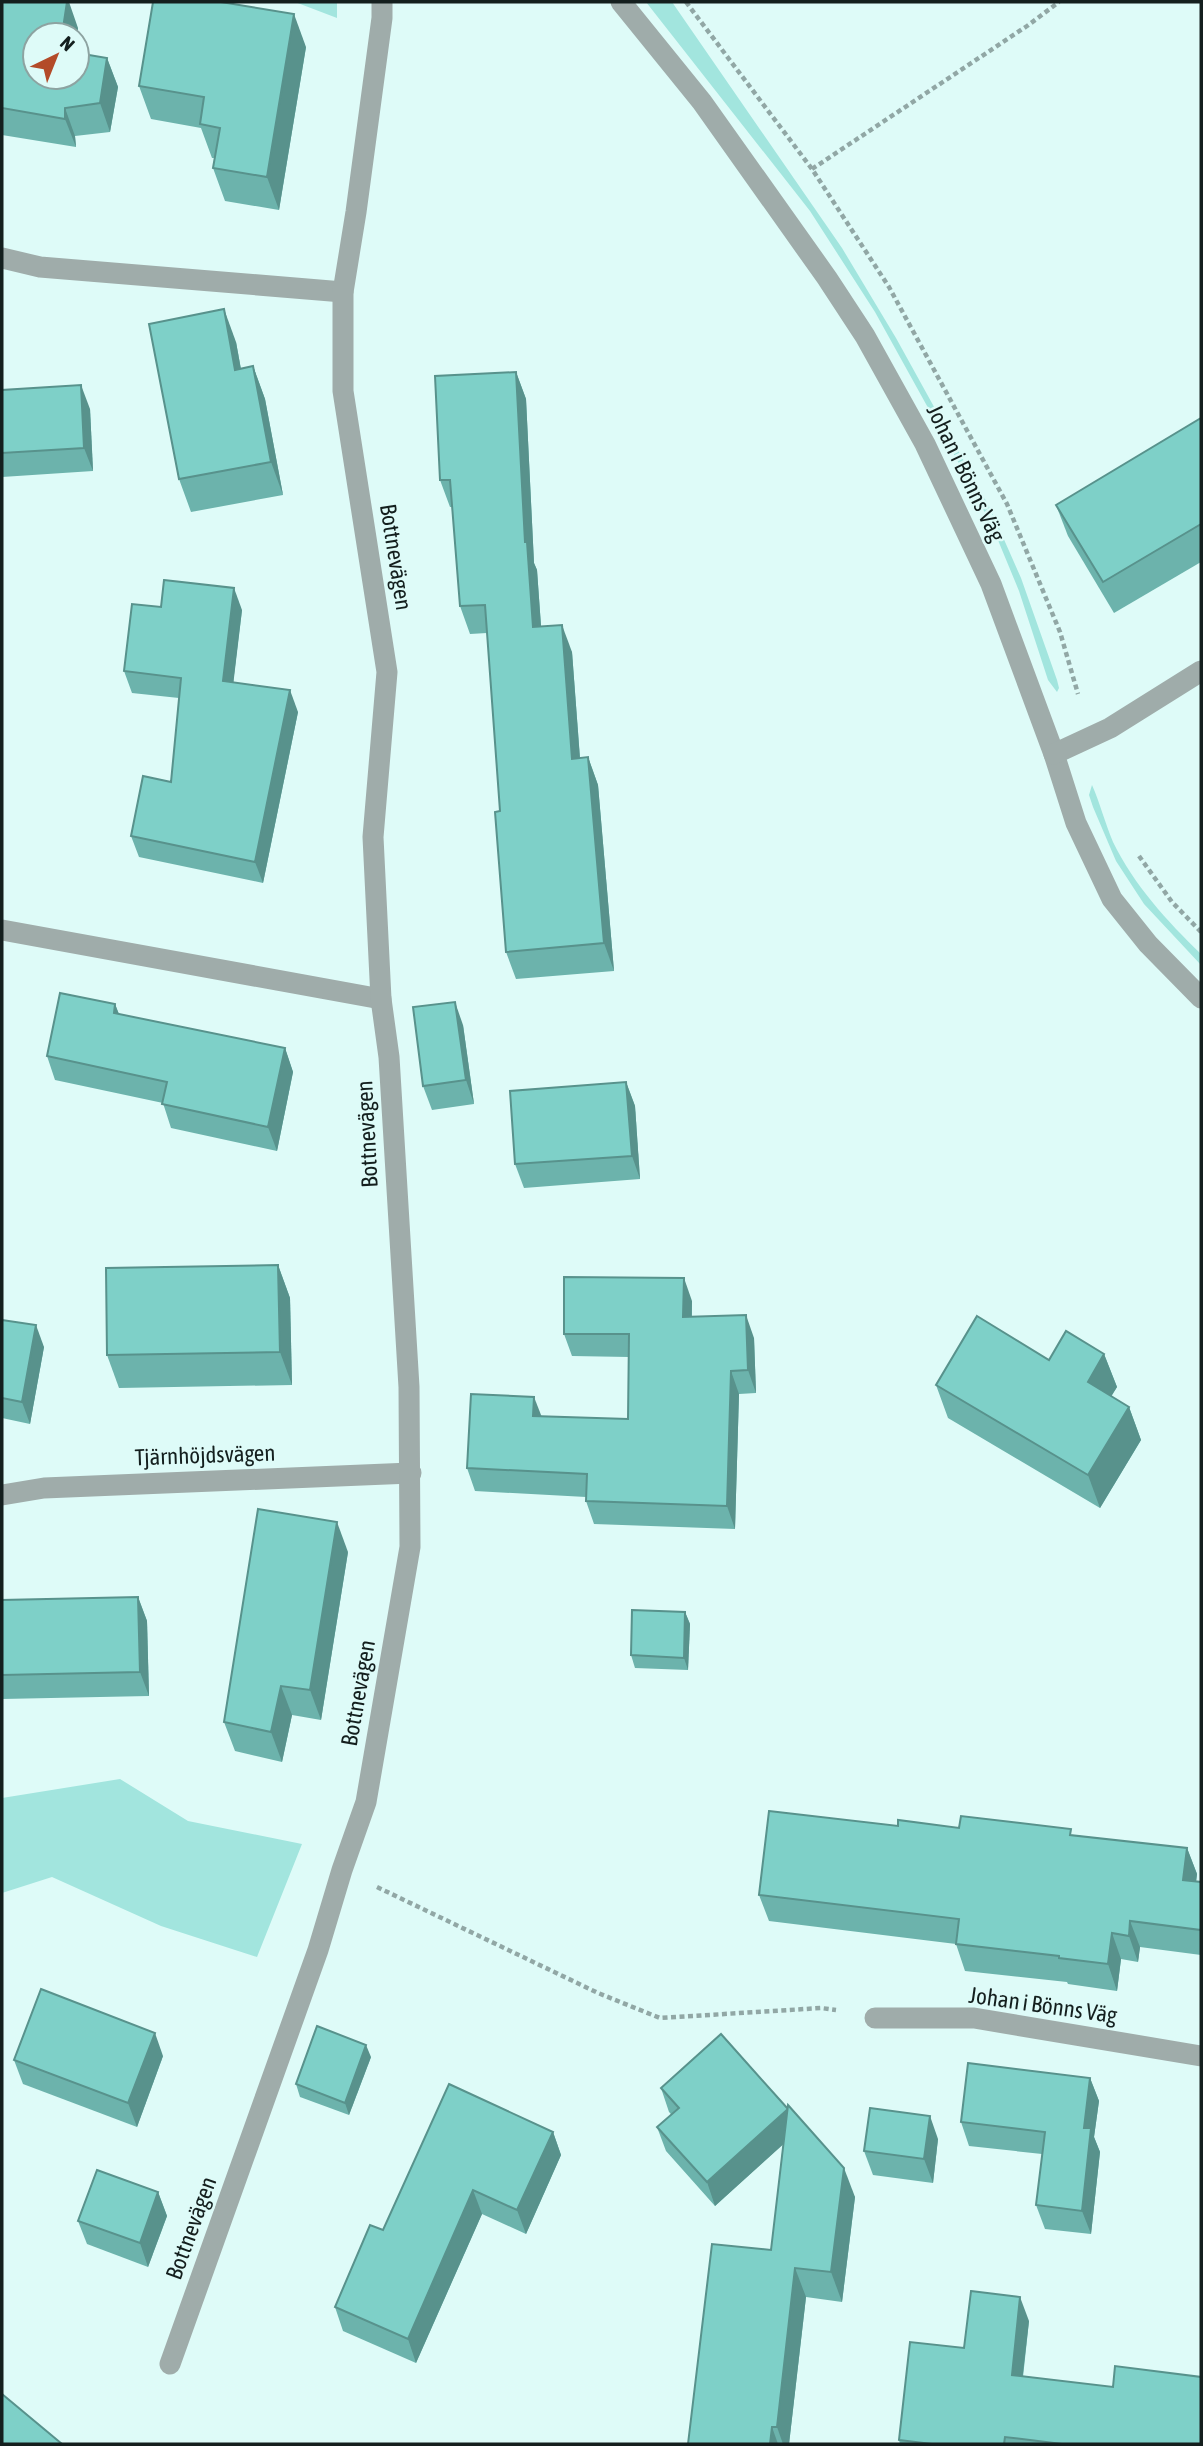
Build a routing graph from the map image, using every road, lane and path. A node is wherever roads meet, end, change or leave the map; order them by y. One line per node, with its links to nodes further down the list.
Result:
1 (382, 2): 6 (street, Bottnevägen)
2 (621, 2): 8 (street, Johan i Bönns Väg)
3 (1059, 2): 4 (path)
4 (812, 169)
5 (2, 258): 6 (street)
6 (343, 292): 11 (street, Bottnevägen)
7 (1201, 671): 8 (street)
8 (1054, 754): 10 (street, Johan i Bönns Väg)
9 (2, 930): 11 (street)
10 (1201, 998)
11 (381, 999): 12 (street, Bottnevägen)
12 (411, 1474): 13 (street, Tjärnhöjdsvägen); 14 (street, Bottnevägen)
13 (2, 1495)
14 (342, 1870): 15 (path); 17 (street, Bottnevägen)
15 (875, 2018): 16 (street, Johan i Bönns Väg)
16 (1201, 2056)
17 (170, 2364)

